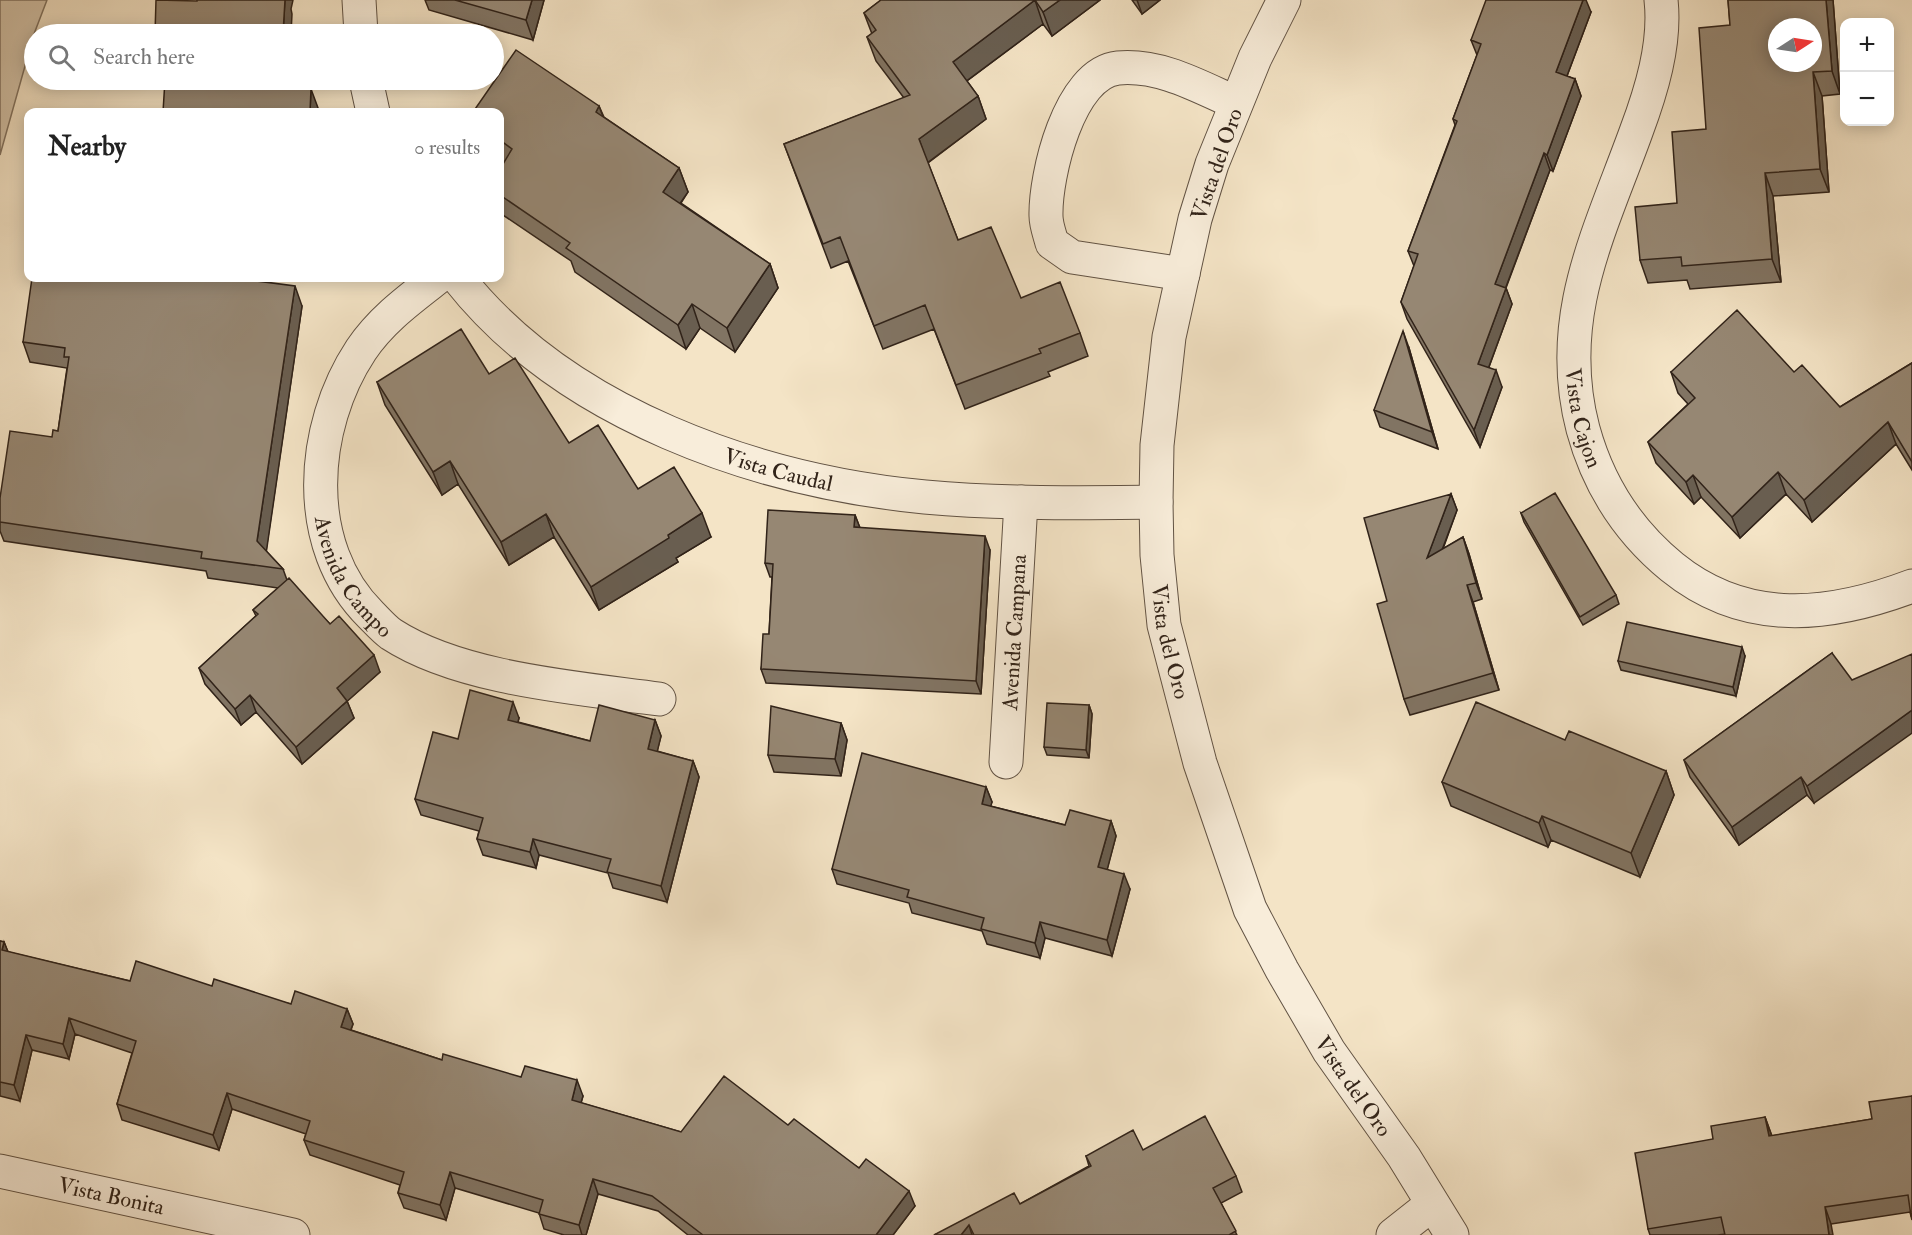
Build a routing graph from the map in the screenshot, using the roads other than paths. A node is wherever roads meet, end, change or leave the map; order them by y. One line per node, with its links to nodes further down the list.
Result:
1 (359, 0): 4 (street)
2 (1284, 0): 6 (street, Vista del Oro)
3 (1661, 0): 13 (street, Vista Cajon)
4 (360, 24)
5 (368, 90): 7 (street)
6 (1236, 103): 8 (street, Vista del Oro); 8 (street)
7 (372, 108)
8 (1183, 274): 12 (street, Vista del Oro)
9 (431, 282): 14 (street, Avenida Campo)
10 (462, 282): 11 (street, Vista Caudal)
11 (1021, 502): 12 (street, Vista Caudal); 15 (street, Avenida Campana)
12 (1156, 502): 17 (street, Vista del Oro)
13 (1912, 586)
14 (659, 699)
15 (1006, 762)
16 (0, 1171): 18 (street, Vista Bonita)
17 (1431, 1205): 19 (street); 20 (street, Vista del Oro)
18 (293, 1235)
19 (1393, 1235)
20 (1452, 1235)

